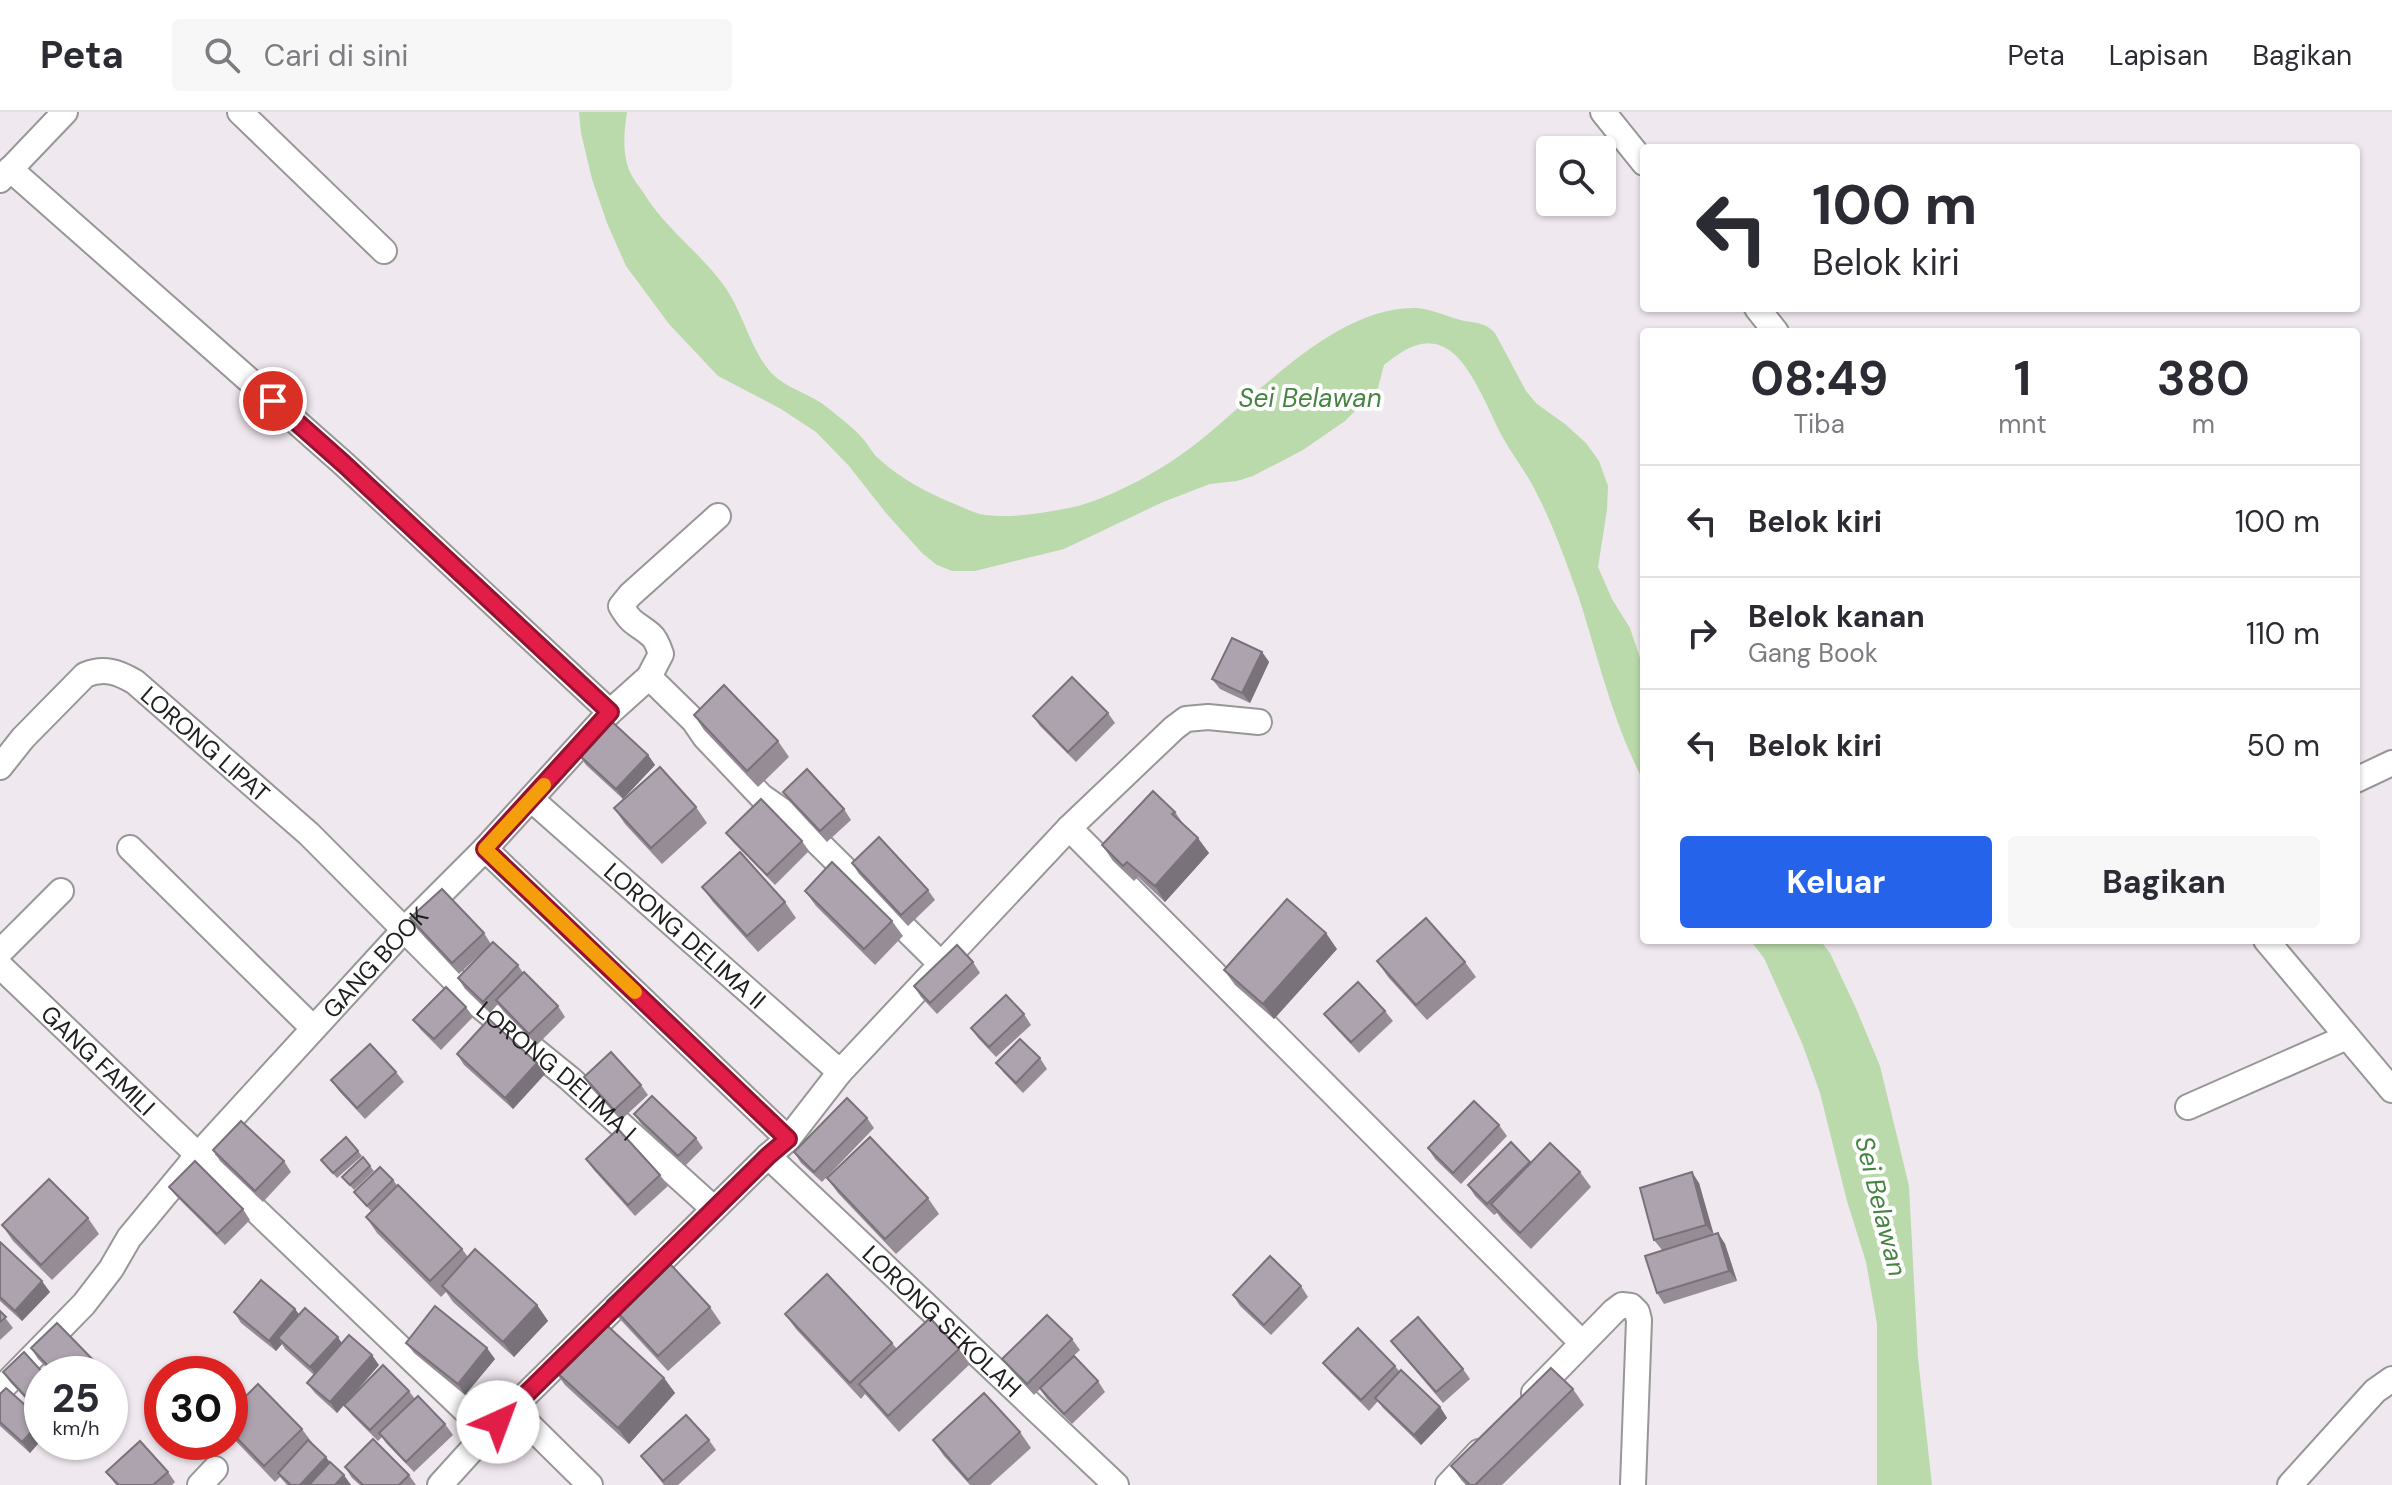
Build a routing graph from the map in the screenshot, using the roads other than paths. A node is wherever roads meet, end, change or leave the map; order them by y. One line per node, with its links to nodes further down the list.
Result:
1 (65, 112): 5 (street)
2 (240, 112): 6 (street)
3 (1603, 112): 4 (street)
4 (1640, 158)
5 (5, 174): 11 (street)
6 (384, 251)
7 (1760, 312): 8 (street)
8 (1773, 328)
9 (718, 516): 10 (street)
10 (649, 677): 11 (street, GANG BOOK); 24 (street)
11 (610, 712): 16 (street, GANG BOOK)
12 (1259, 722): 17 (street)
13 (2392, 763): 15 (street)
14 (0, 767): 21 (street, LORONG LIPAT)
15 (2360, 778)
16 (531, 799): 19 (street, GANG BOOK); 28 (street, LORONG DELIMA II)
17 (1069, 828): 24 (street); 35 (street)
18 (130, 848): 26 (street)
19 (485, 849): 21 (street, GANG BOOK); 31 (street)
20 (61, 891): 23 (street)
21 (405, 929): 26 (street, GANG BOOK); 34 (street, LORONG DELIMA I)
22 (2269, 944): 27 (street)
23 (0, 952)
24 (941, 964): 28 (street)
25 (0, 966): 32 (street, GANG FAMILI)
26 (313, 1028): 32 (street, GANG BOOK)
27 (2347, 1037): 29 (street); 30 (street)
28 (840, 1072): 31 (street)
29 (2392, 1090)
30 (2188, 1107)
31 (788, 1139): 33 (street)
32 (197, 1156): 37 (street, GANG BOOK); 41 (street, GANG FAMILI)
33 (768, 1156): 34 (street); 44 (street, LORONG SEKOLAH)
34 (714, 1209): 38 (street)
35 (1582, 1343): 39 (street); 46 (street)
36 (2392, 1379): 47 (street)
37 (0, 1390)
38 (511, 1407): 41 (street); 43 (street)
39 (1520, 1408)
40 (1499, 1430): 45 (street)
41 (488, 1432): 42 (street)
42 (440, 1485)
43 (590, 1485)
44 (1116, 1485)
45 (1448, 1485)
46 (1633, 1485)
47 (2290, 1485)

